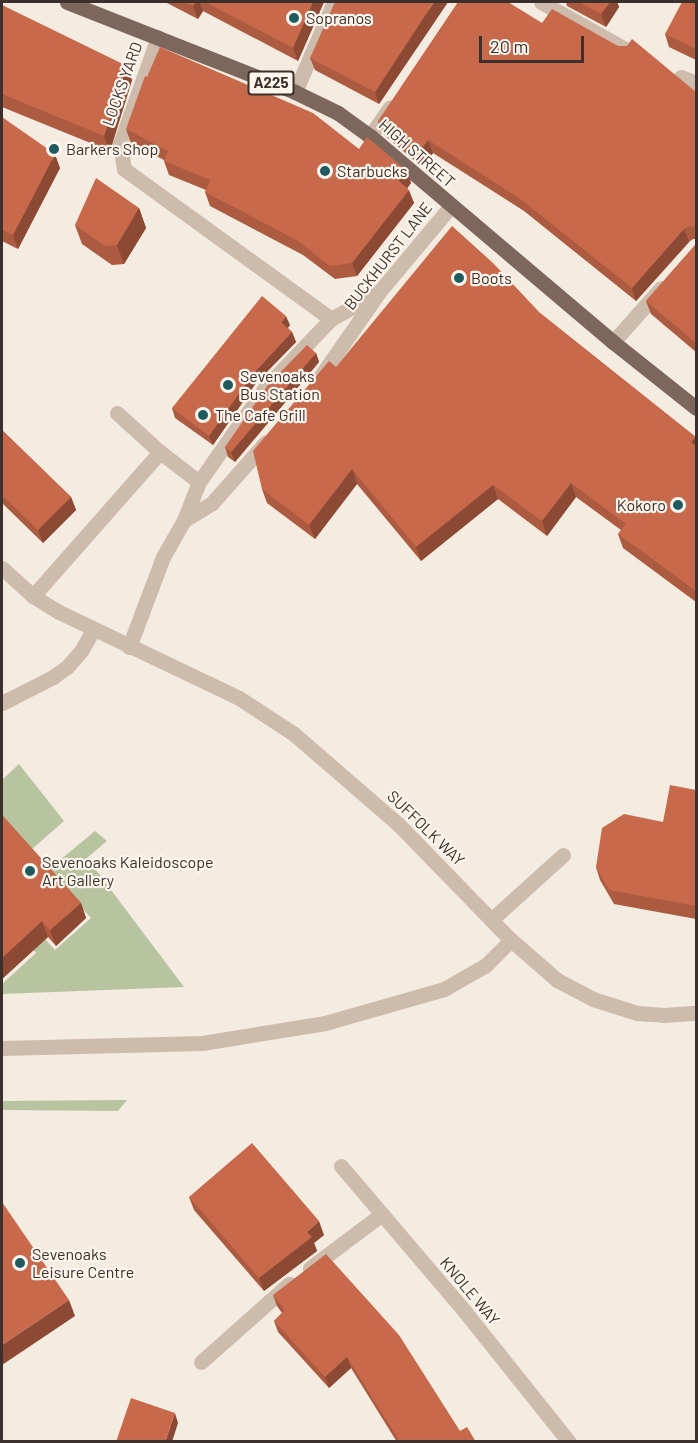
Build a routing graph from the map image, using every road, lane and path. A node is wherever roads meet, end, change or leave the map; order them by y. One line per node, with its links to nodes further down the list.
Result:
1 (67, 2): 4 (main road, HIGH STREET / A225)
2 (334, 2): 8 (street)
3 (541, 2): 5 (street)
4 (158, 37): 8 (main road, HIGH STREET / A225); 14 (street, LOCKS YARD)
5 (627, 50)
6 (681, 77): 7 (street)
7 (696, 83)
8 (295, 92): 10 (main road, HIGH STREET / A225)
9 (397, 96): 10 (street)
10 (370, 136): 11 (main road, HIGH STREET / A225)
11 (451, 206): 13 (street, BUCKHURST LANE); 15 (main road, HIGH STREET / A225)
12 (672, 276): 15 (street)
13 (379, 292): 14 (street); 16 (street, BUCKHURST LANE)
14 (331, 319): 21 (street)
15 (613, 342): 17 (main road, HIGH STREET / A225)
16 (312, 387)
17 (696, 408)
18 (117, 413): 20 (street)
19 (275, 432): 22 (street)
20 (160, 452): 21 (street); 24 (street)
21 (199, 482): 22 (street)
22 (184, 520): 26 (street)
23 (2, 568): 24 (street, SUFFOLK WAY)
24 (33, 596): 25 (street, SUFFOLK WAY)
25 (93, 630): 26 (street, SUFFOLK WAY); 27 (street)
26 (129, 646): 29 (street, SUFFOLK WAY)
27 (2, 703)
28 (563, 855): 29 (street)
29 (491, 920): 30 (street, SUFFOLK WAY)
30 (511, 940): 31 (street, SUFFOLK WAY); 32 (street)
31 (696, 1013)
32 (2, 1048)
33 (341, 1166): 34 (street, KNOLE WAY)
34 (382, 1214): 35 (street); 36 (street, KNOLE WAY)
35 (201, 1362)
36 (569, 1442)

